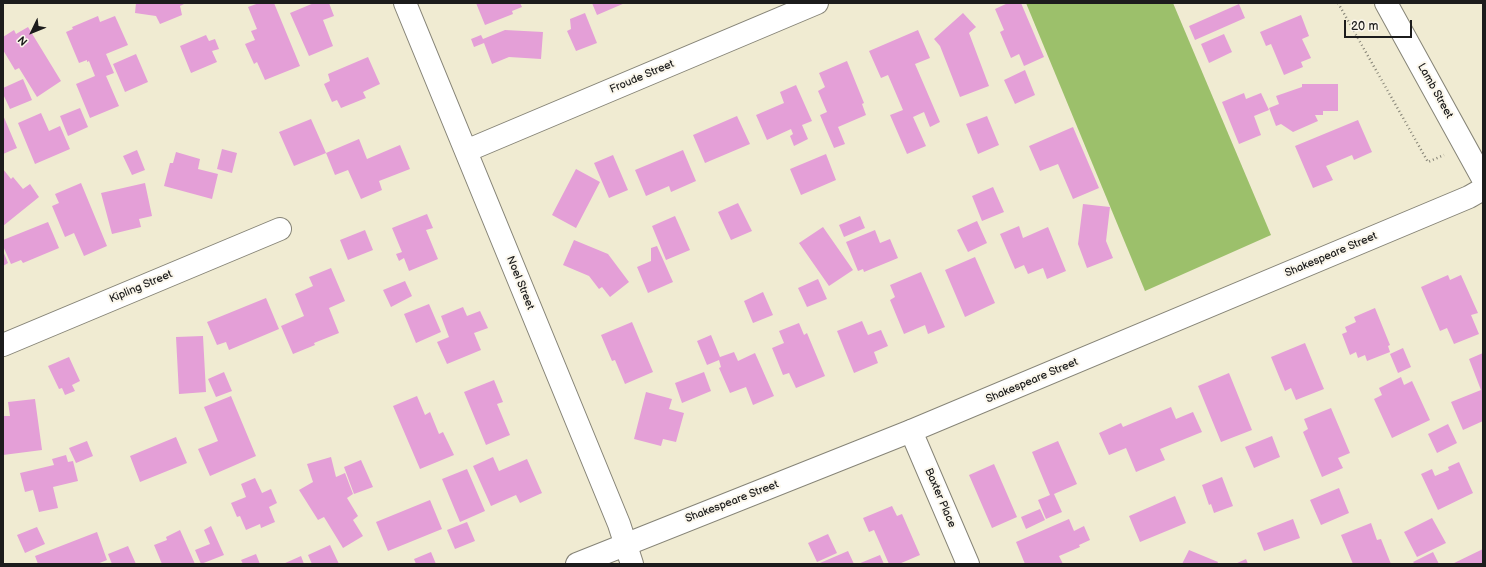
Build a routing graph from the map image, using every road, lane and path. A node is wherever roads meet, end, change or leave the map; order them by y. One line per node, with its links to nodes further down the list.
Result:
1 (406, 3): 5 (street, Noel Street)
2 (817, 3): 5 (street, Froude Street)
3 (1338, 3): 6 (path)
4 (1386, 3): 7 (street, Lamb Street)
5 (466, 151): 12 (street, Noel Street)
6 (1449, 153)
7 (1483, 179)
8 (1483, 189): 11 (street, Shakespeare Street)
9 (280, 229): 10 (street, Kipling Street)
10 (3, 345)
11 (911, 432): 12 (street, Shakespeare Street); 14 (street, Baxter Place)
12 (629, 554): 13 (street, Shakespeare Street)
13 (578, 564)
14 (968, 564)

